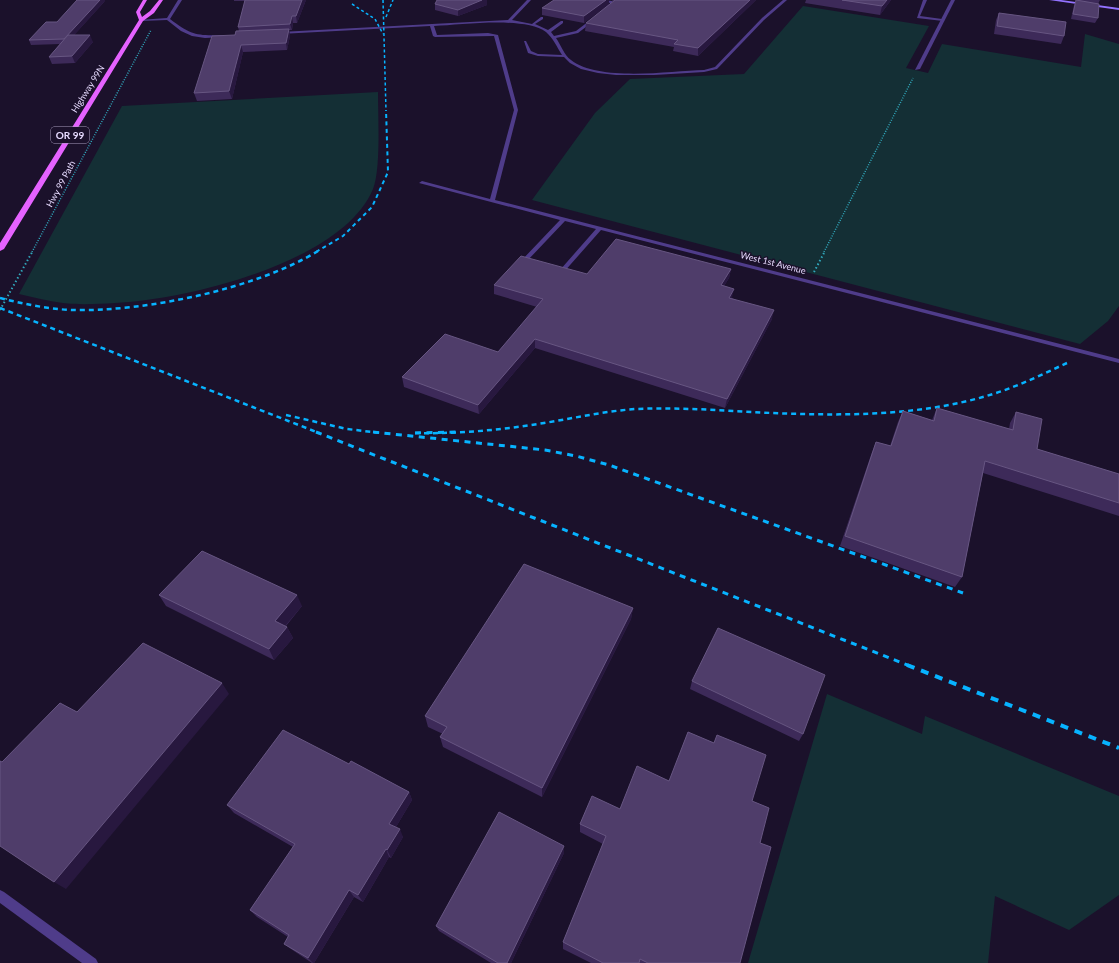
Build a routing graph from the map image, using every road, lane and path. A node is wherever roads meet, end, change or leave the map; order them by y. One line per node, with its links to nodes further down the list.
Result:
1 (145, 0): 13 (main road, OR 99)
2 (160, 0): 13 (main road, OR 99)
3 (180, 0): 12 (lane)
4 (529, 0): 16 (lane)
5 (605, 0): 23 (lane)
6 (785, 0): 25 (lane)
7 (925, 0): 15 (lane)
8 (953, 0): 15 (street)
9 (1051, 0): 10 (street)
10 (1119, 9)
11 (542, 18): 19 (lane)
12 (168, 19): 14 (lane); 22 (lane)
13 (141, 20): 14 (lane); 31 (main road, Highway 99N / OR 99)
14 (156, 20): 35 (path, Hwy 99 Path, bridge)
15 (942, 20): 26 (street)
16 (509, 21): 18 (lane); 19 (lane)
17 (562, 22): 20 (lane)
18 (432, 25): 21 (lane); 28 (lane)
19 (532, 25): 20 (lane)
20 (548, 32): 23 (lane)
21 (274, 34)
22 (227, 36)
23 (554, 37): 25 (lane)
24 (525, 42): 25 (lane)
25 (565, 56)
26 (917, 69): 34 (path)
27 (422, 183): 28 (lane, West 1st Avenue)
28 (492, 200): 29 (lane, West 1st Avenue)
29 (564, 219): 30 (lane, West 1st Avenue); 32 (lane)
30 (600, 228): 33 (lane); 34 (lane, West 1st Avenue)
31 (0, 249)
32 (530, 264)
33 (553, 270)
34 (809, 282): 36 (lane, West 1st Avenue)
35 (0, 310)
36 (1119, 361)
37 (0, 896): 38 (lane)
38 (92, 963)

